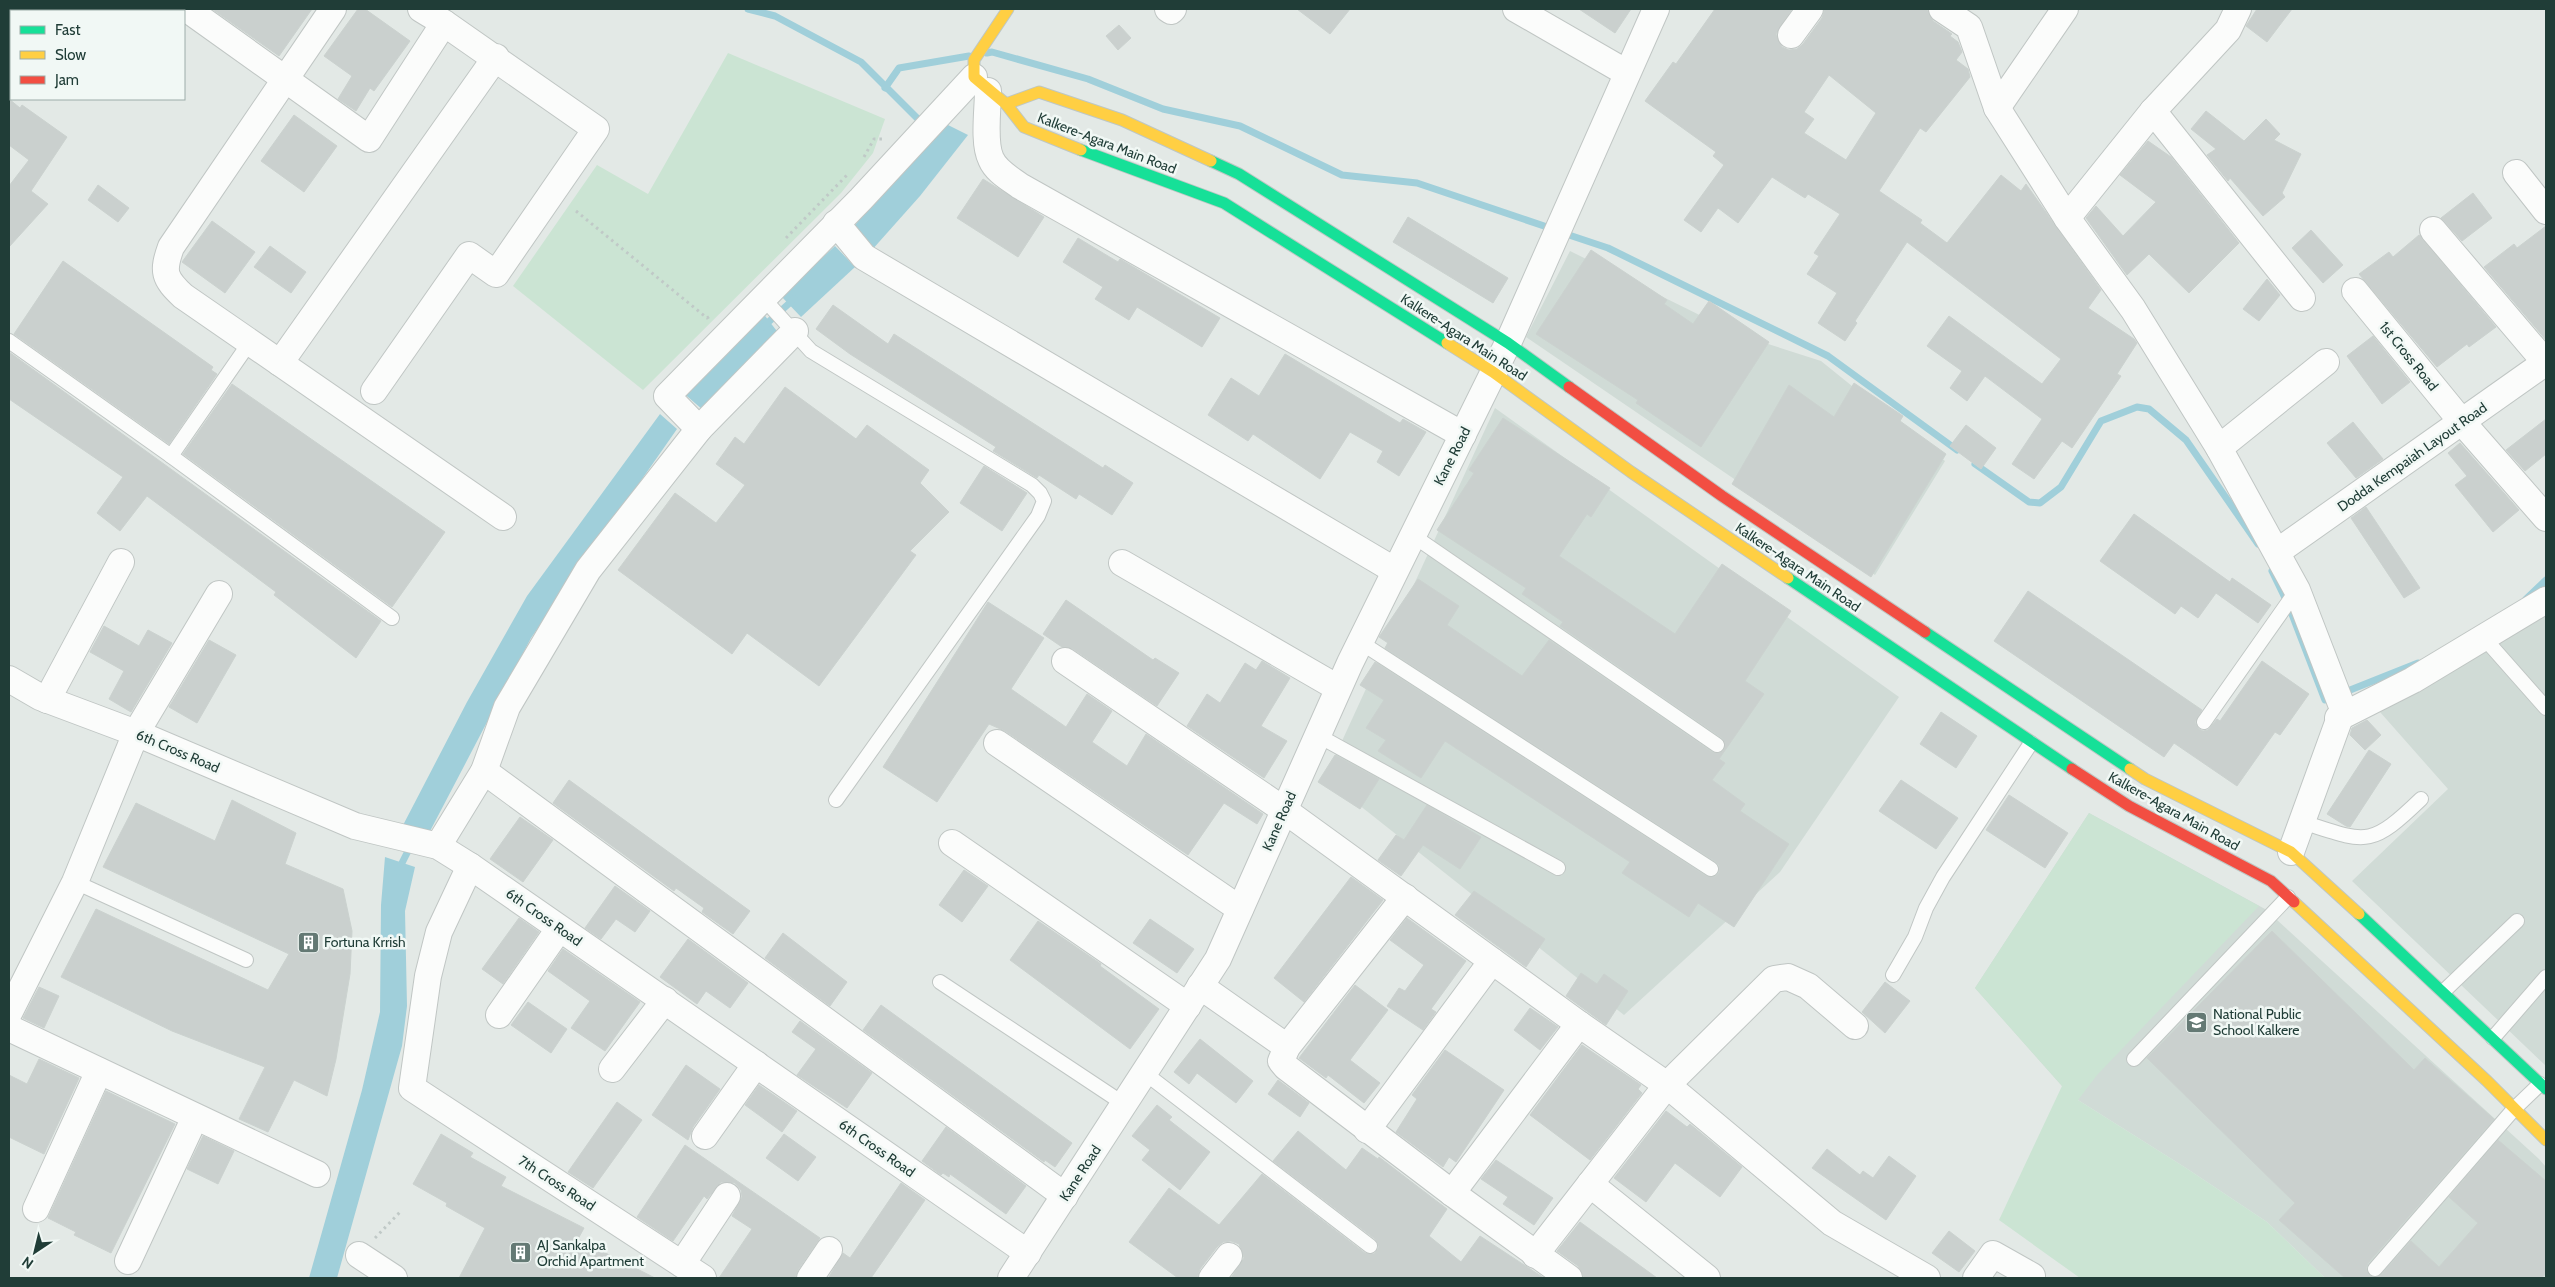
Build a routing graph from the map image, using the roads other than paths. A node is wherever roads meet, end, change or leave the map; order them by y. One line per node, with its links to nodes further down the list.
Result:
1 (187, 9): 17 (street)
2 (333, 9): 17 (street)
3 (421, 9): 13 (street)
4 (1008, 9): 18 (street)
5 (1168, 9): 6 (street)
6 (1173, 9)
7 (1516, 9): 16 (street)
8 (1656, 9): 16 (street, Kane Road)
9 (1810, 9): 14 (street)
10 (1942, 9): 19 (street)
11 (2065, 9): 19 (street)
12 (2238, 9): 20 (street)
13 (444, 23): 15 (street); 17 (street)
14 (1791, 35)
15 (496, 57): 35 (street); 37 (street)
16 (1627, 73): 32 (street, Kane Road)
17 (286, 79): 31 (street)
18 (985, 83): 24 (street); 32 (street, Kalkere-Agara Main Road); 36 (street, Kalkere-Agara Main Road); 40 (street)
19 (1997, 108): 23 (street)
20 (2153, 111): 23 (street); 27 (street)
21 (2516, 174): 22 (street)
22 (2546, 211)
23 (2067, 218): 41 (street)
24 (842, 230): 28 (street); 49 (street)
25 (2433, 230): 34 (street)
26 (2355, 291): 38 (street, 1st Cross Road)
27 (2302, 298)
28 (767, 301): 29 (lane); 39 (street)
29 (795, 331): 39 (street); 70 (lane)
30 (9, 341): 42 (lane)
31 (250, 342): 35 (street); 42 (lane)
32 (1508, 343): 36 (street, Kane Road); 75 (street, Kalkere-Agara Main Road)
33 (2326, 362): 41 (street)
34 (2546, 362): 38 (street, Dodda Kempaiah Layout Road)
35 (280, 363): 43 (street)
36 (1493, 372): 40 (street, Kane Road); 66 (street, Kalkere-Agara Main Road)
37 (374, 391)
38 (2462, 422): 44 (street, 1st Cross Road); 46 (street, Dodda Kempaiah Layout Road)
39 (699, 429): 68 (street)
40 (1463, 435): 45 (street, Kane Road)
41 (2219, 448): 46 (street)
42 (170, 456): 53 (lane)
43 (503, 517)
44 (2546, 518)
45 (1412, 535): 49 (street, Kane Road); 67 (lane)
46 (2277, 552): 51 (street)
47 (121, 562): 59 (street)
48 (1122, 563): 58 (street)
49 (1394, 570): 55 (street, Kane Road)
50 (220, 594): 63 (street)
51 (2295, 594): 60 (street); 62 (lane)
52 (2546, 600): 54 (street)
53 (392, 618)
54 (2484, 639): 60 (street); 61 (lane)
55 (1360, 642): 58 (street, Kane Road); 78 (lane)
56 (1065, 662): 71 (street)
57 (9, 679): 59 (street, 6th Cross Road)
58 (1338, 688): 64 (street, Kane Road)
59 (47, 700): 63 (street, 6th Cross Road)
60 (2339, 706): 72 (street)
61 (2546, 708)
62 (2204, 722)
63 (136, 733): 74 (street, 6th Cross Road); 79 (street)
64 (1317, 735): 71 (street, Kane Road); 77 (lane)
65 (997, 742): 82 (street)
66 (2031, 743): 81 (street, Kalkere-Agara Main Road); 87 (lane)
67 (1717, 745)
68 (484, 771): 74 (street); 117 (street)
69 (2421, 799): 72 (lane)
70 (836, 800)
71 (1284, 810): 80 (street); 82 (street, Kane Road)
72 (2302, 822): 75 (street)
73 (952, 843): 91 (street)
74 (430, 844): 76 (street, 6th Cross Road)
75 (2288, 856): 90 (street, Kalkere-Agara Main Road)
76 (470, 866): 84 (street, 6th Cross Road); 127 (street, 7th Cross Road)
77 (1558, 868)
78 (1711, 869)
79 (75, 882): 85 (lane); 93 (street)
80 (1405, 897): 86 (street); 99 (street)
81 (2288, 898): 100 (lane); 108 (street, Kalkere-Agara Main Road)
82 (1240, 909): 91 (street, Kane Road)
83 (2517, 921): 90 (lane)
84 (559, 929): 92 (street, 6th Cross Road); 94 (street)
85 (246, 960)
86 (1492, 961): 95 (street); 110 (street)
87 (1893, 975)
88 (2546, 977): 98 (lane)
89 (940, 982): 107 (lane)
90 (2444, 991): 98 (street, Kalkere-Agara Main Road)
91 (1194, 996): 99 (street); 104 (street, Kane Road)
92 (665, 1000): 101 (street, 6th Cross Road); 102 (street)
93 (9, 1013)
94 (499, 1015)
95 (1579, 1024): 106 (street); 115 (street)
96 (1855, 1026): 106 (street)
97 (9, 1028): 103 (street)
98 (2493, 1038): 105 (street, Kalkere-Agara Main Road)
99 (1287, 1047): 110 (street)
100 (2134, 1059)
101 (756, 1064): 111 (street); 121 (street, 6th Cross Road)
102 (612, 1069)
103 (99, 1071): 109 (street); 118 (street)
104 (1146, 1074): 107 (street, Kane Road); 119 (lane)
105 (2544, 1084): 108 (lane)
106 (1667, 1085): 114 (street); 135 (street)
107 (1124, 1104): 117 (street, Kane Road)
108 (2514, 1109): 112 (street, Kalkere-Agara Main Road); 126 (lane)
109 (195, 1117): 113 (street); 125 (street)
110 (1367, 1130): 115 (street)
111 (705, 1136)
112 (2546, 1140)
113 (317, 1174)
114 (1590, 1184): 122 (street); 134 (street)
115 (1452, 1193): 122 (street)
116 (727, 1196): 127 (street)
117 (1065, 1196): 121 (street, Kane Road)
118 (36, 1209)
119 (1370, 1246)
120 (829, 1250): 130 (street)
121 (1028, 1253): 131 (street, Kane Road)
122 (1535, 1254): 133 (street)
123 (359, 1255): 129 (street)
124 (1230, 1256): 132 (street)
125 (128, 1260)
126 (2375, 1269)
127 (692, 1271)
128 (2032, 1276): 136 (street)
129 (394, 1278)
130 (810, 1278)
131 (1011, 1278)
132 (1212, 1278)
133 (1569, 1278)
134 (1707, 1278)
135 (1927, 1278)
136 (1976, 1278)

